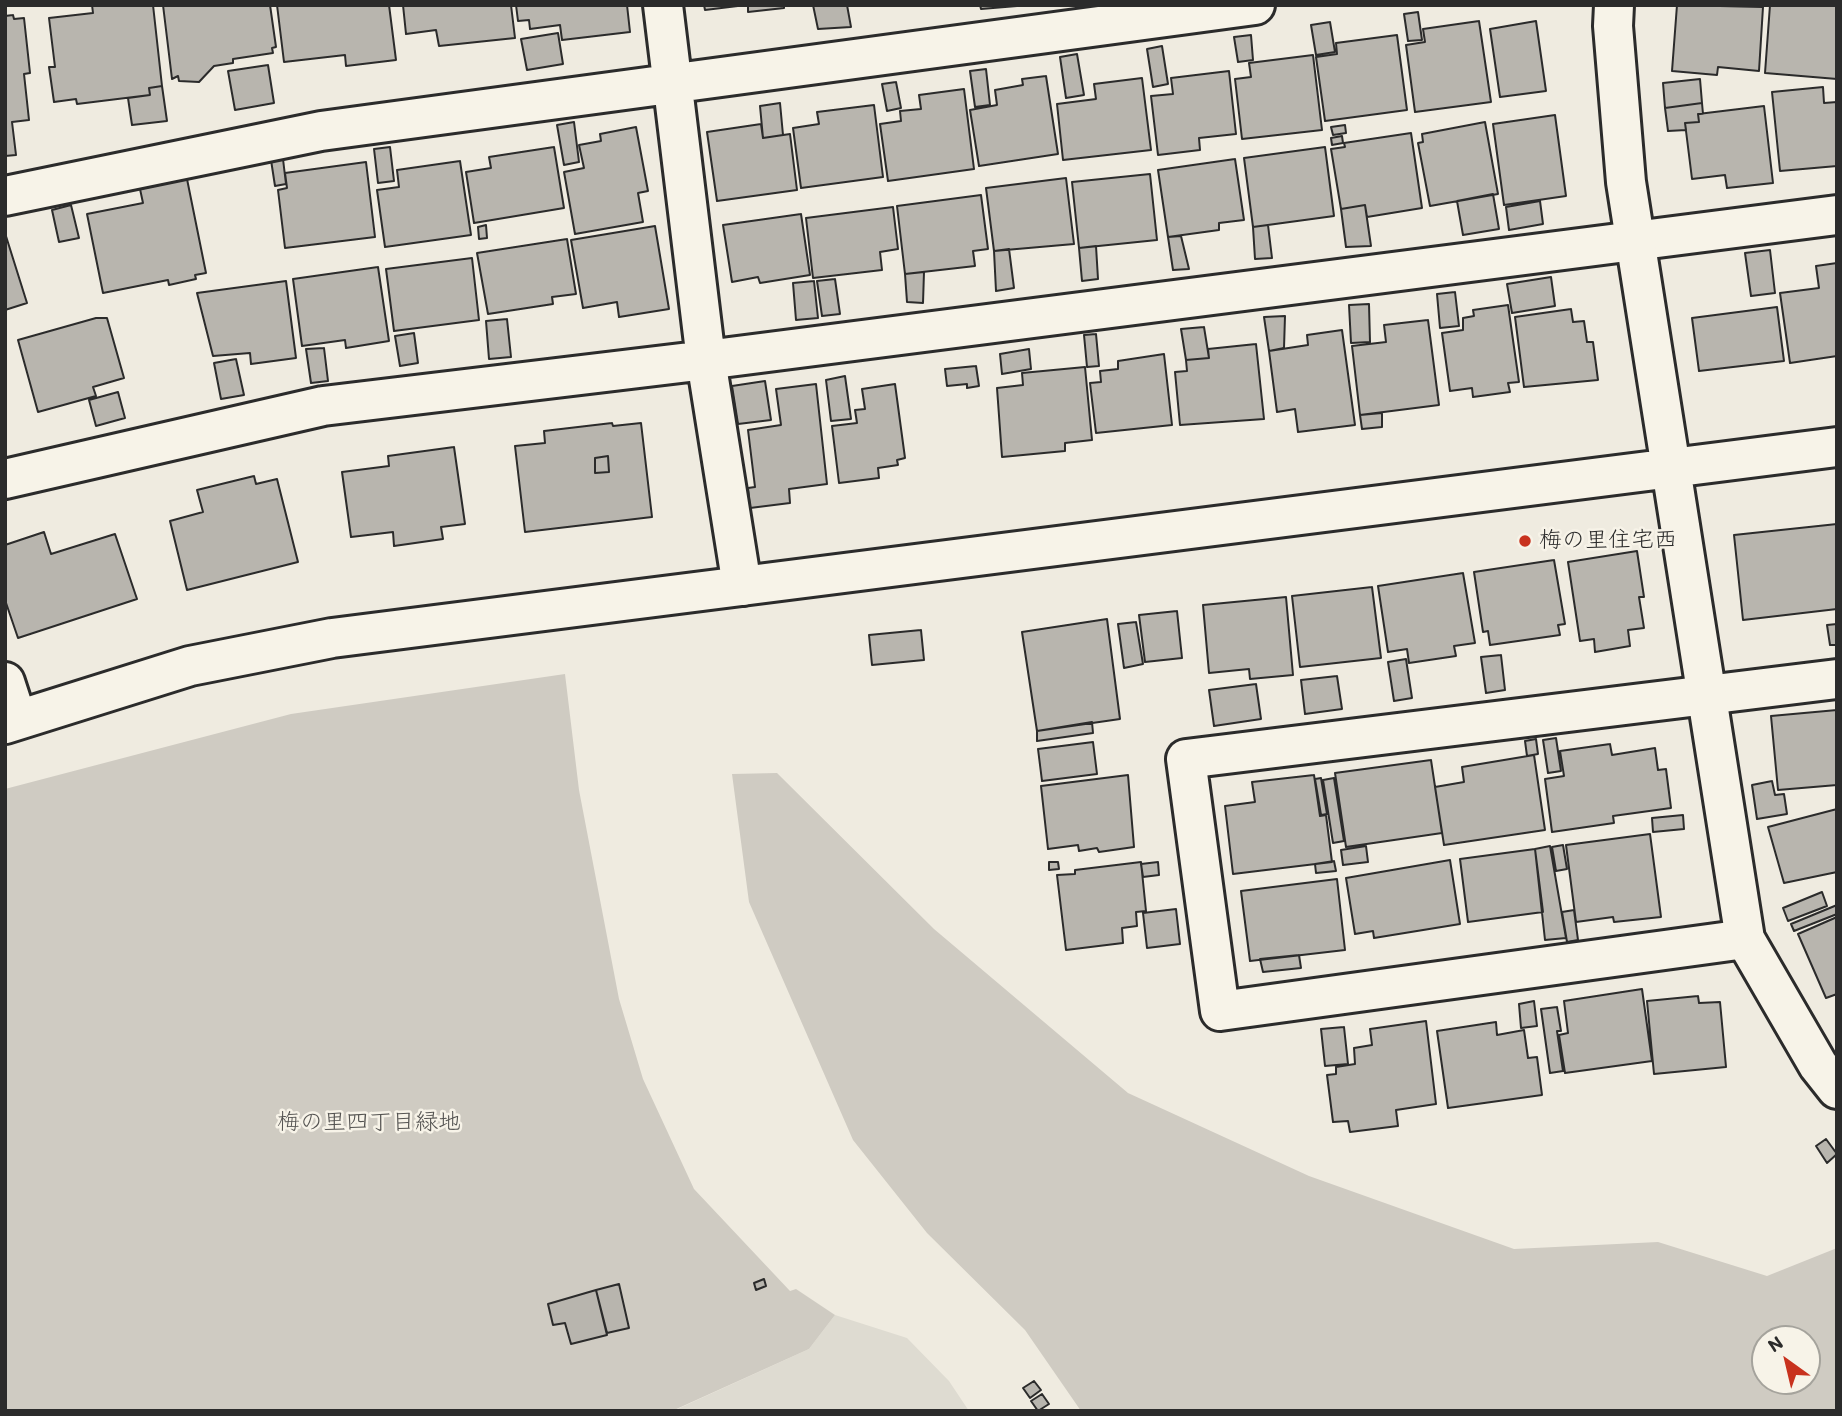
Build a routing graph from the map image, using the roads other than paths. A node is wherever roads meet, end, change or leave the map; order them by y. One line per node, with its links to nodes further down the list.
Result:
1 (663, 5): 4 (street)
2 (1255, 5): 4 (street)
3 (1614, 5): 7 (street)
4 (673, 84): 5 (street); 8 (street)
5 (5, 196)
6 (1837, 215): 7 (street)
7 (1636, 241): 8 (street); 10 (street)
8 (706, 360): 11 (street); 12 (street)
9 (1837, 447): 10 (street)
10 (1672, 468): 12 (street); 15 (street)
11 (5, 479)
12 (741, 586): 16 (street)
13 (1837, 679): 15 (street)
14 (5, 682): 16 (street)
15 (1707, 696): 17 (street); 17 (street)
16 (11, 721)
17 (1745, 939): 18 (street)
18 (1837, 1089)

